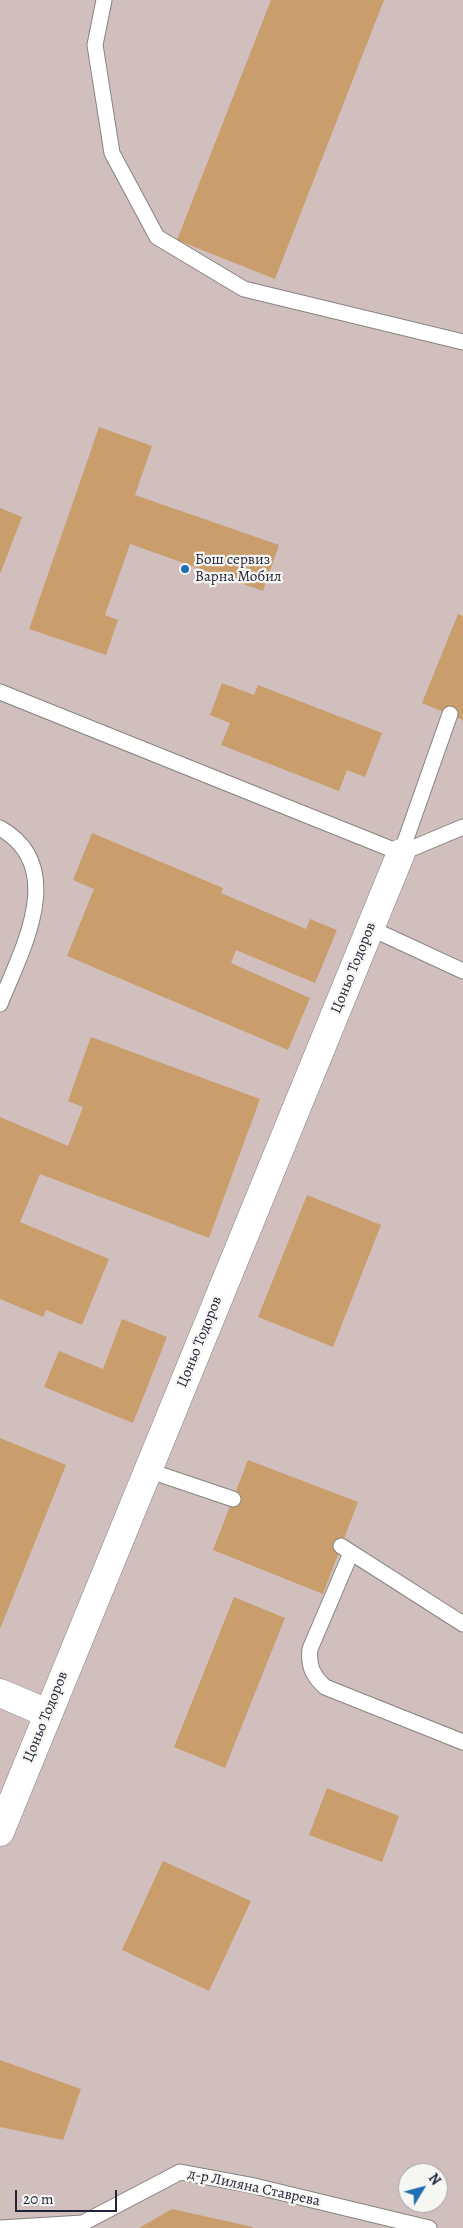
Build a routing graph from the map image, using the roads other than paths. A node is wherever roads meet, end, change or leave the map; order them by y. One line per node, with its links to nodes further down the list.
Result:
1 (104, 0): 2 (lane)
2 (463, 342)
3 (0, 692): 7 (lane)
4 (450, 714): 7 (lane)
5 (0, 828): 10 (lane)
6 (463, 828): 7 (lane)
7 (401, 853): 8 (street, Цоньо Тодоров)
8 (370, 928): 9 (lane); 11 (street, Цоньо Тодоров)
9 (463, 971)
10 (0, 1004)
11 (147, 1470): 12 (lane); 15 (street, Цоньо Тодоров)
12 (232, 1499)
13 (463, 1624): 16 (lane)
14 (0, 1693): 15 (street)
15 (48, 1713): 17 (street, Цоньо Тодоров)
16 (463, 1742)
17 (0, 1832)
18 (0, 2228): 19 (lane, д-р Лиляна Ставрева)
19 (429, 2228)

